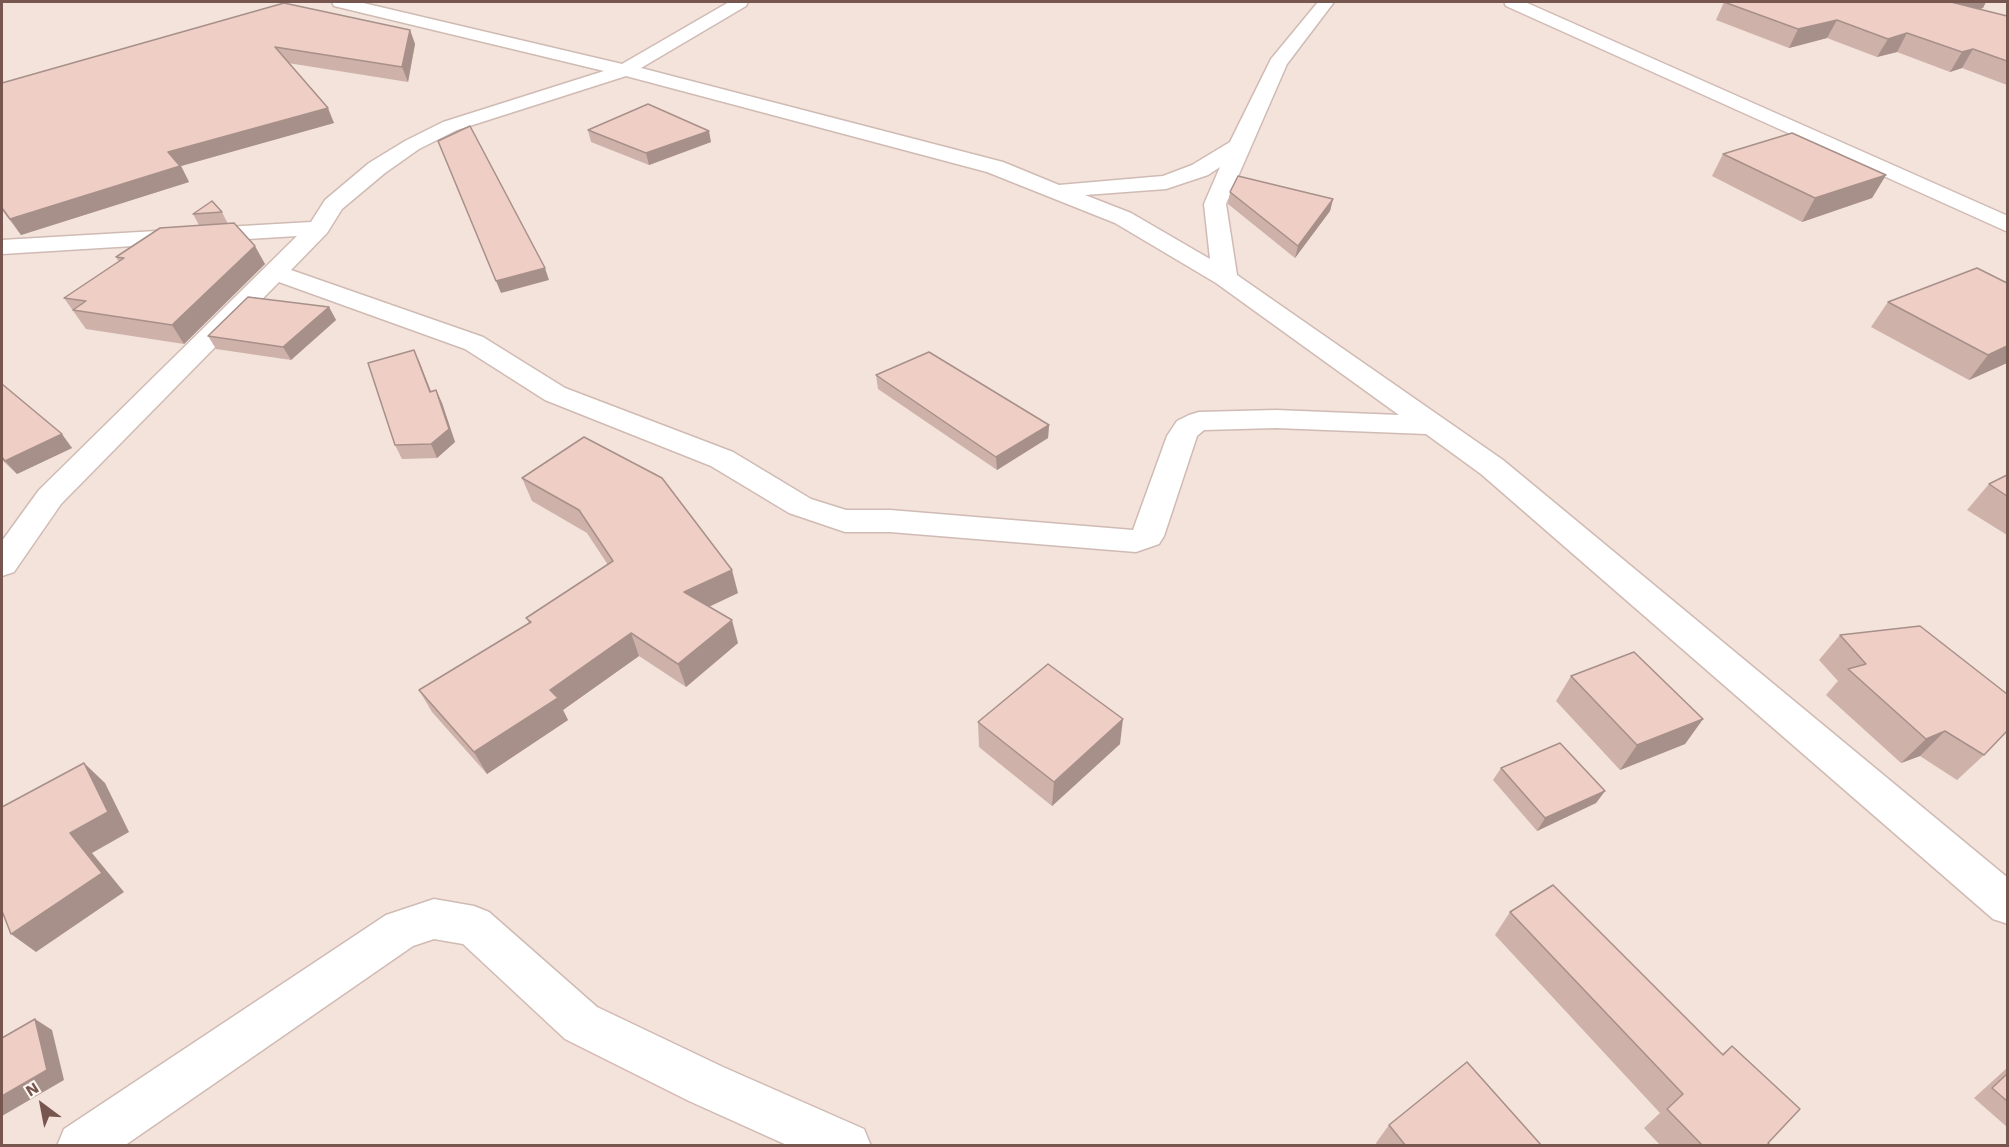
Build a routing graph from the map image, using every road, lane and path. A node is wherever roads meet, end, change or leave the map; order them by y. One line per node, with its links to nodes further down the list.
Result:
1 (340, 2): 5 (street)
2 (740, 2): 5 (street)
3 (1326, 2): 6 (street)
4 (1512, 2): 8 (street)
5 (625, 70): 7 (street); 9 (street)
6 (1239, 146): 7 (street); 12 (street)
7 (1053, 190): 12 (street)
8 (2007, 225)
9 (319, 228): 10 (street); 11 (street)
10 (2, 247)
11 (275, 273): 13 (street); 14 (street)
12 (1225, 278): 13 (street)
13 (1431, 425): 17 (street)
14 (50, 497): 15 (street); 16 (street)
15 (2, 524)
16 (2, 564)
17 (2007, 905)
18 (81, 1146): 19 (street)
19 (847, 1146)

